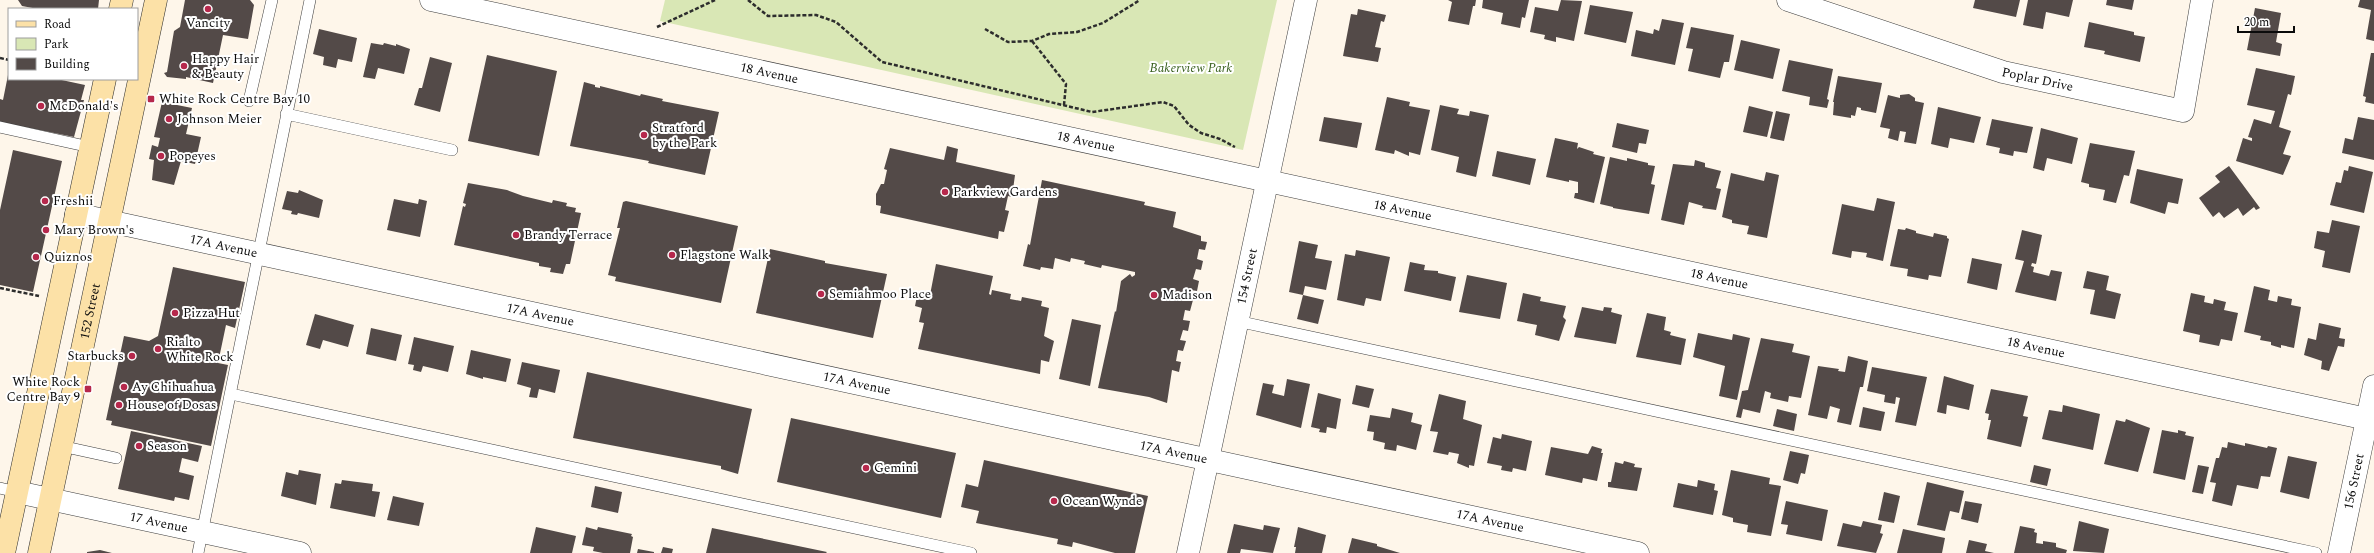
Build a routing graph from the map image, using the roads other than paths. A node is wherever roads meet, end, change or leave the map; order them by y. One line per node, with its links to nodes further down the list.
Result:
1 (156, 0): 16 (main road, 152 Street)
2 (272, 0): 9 (lane)
3 (310, 0): 10 (lane)
4 (430, 0): 14 (street, 18 Avenue)
5 (1306, 0): 14 (street, 154 Street)
6 (1788, 0): 7 (street, Poplar Drive)
7 (2202, 0)
8 (105, 80): 12 (main road)
9 (249, 101)
10 (286, 114): 13 (lane); 17 (lane)
11 (0, 127): 12 (lane)
12 (90, 147): 15 (main road)
13 (452, 150)
14 (1266, 181): 18 (street, 154 Street); 21 (street, 18 Avenue)
15 (76, 214): 16 (street, 17A Avenue); 25 (main road)
16 (109, 221): 17 (street, 17A Avenue); 22 (main road, 152 Street)
17 (257, 253): 20 (lane); 24 (street, 17A Avenue)
18 (1238, 321): 24 (street, 154 Street); 35 (lane)
19 (2374, 386): 21 (street, 156 Street)
20 (231, 394): 27 (lane); 32 (lane)
21 (2370, 420): 36 (street, 156 Street)
22 (61, 446): 23 (lane); 26 (main road, 152 Street)
23 (116, 458)
24 (1208, 460): 33 (street, 154 Street); 34 (street, 17A Avenue)
25 (9, 490): 26 (street, 17 Avenue); 28 (main road)
26 (50, 499): 27 (street, 17 Avenue); 29 (main road, 152 Street)
27 (203, 532): 30 (lane); 31 (street, 17 Avenue)
28 (4, 553)
29 (39, 553)
30 (198, 553)
31 (300, 553)
32 (971, 553)
33 (1188, 553)
34 (1638, 553)
35 (2316, 553)
36 (2339, 553)

